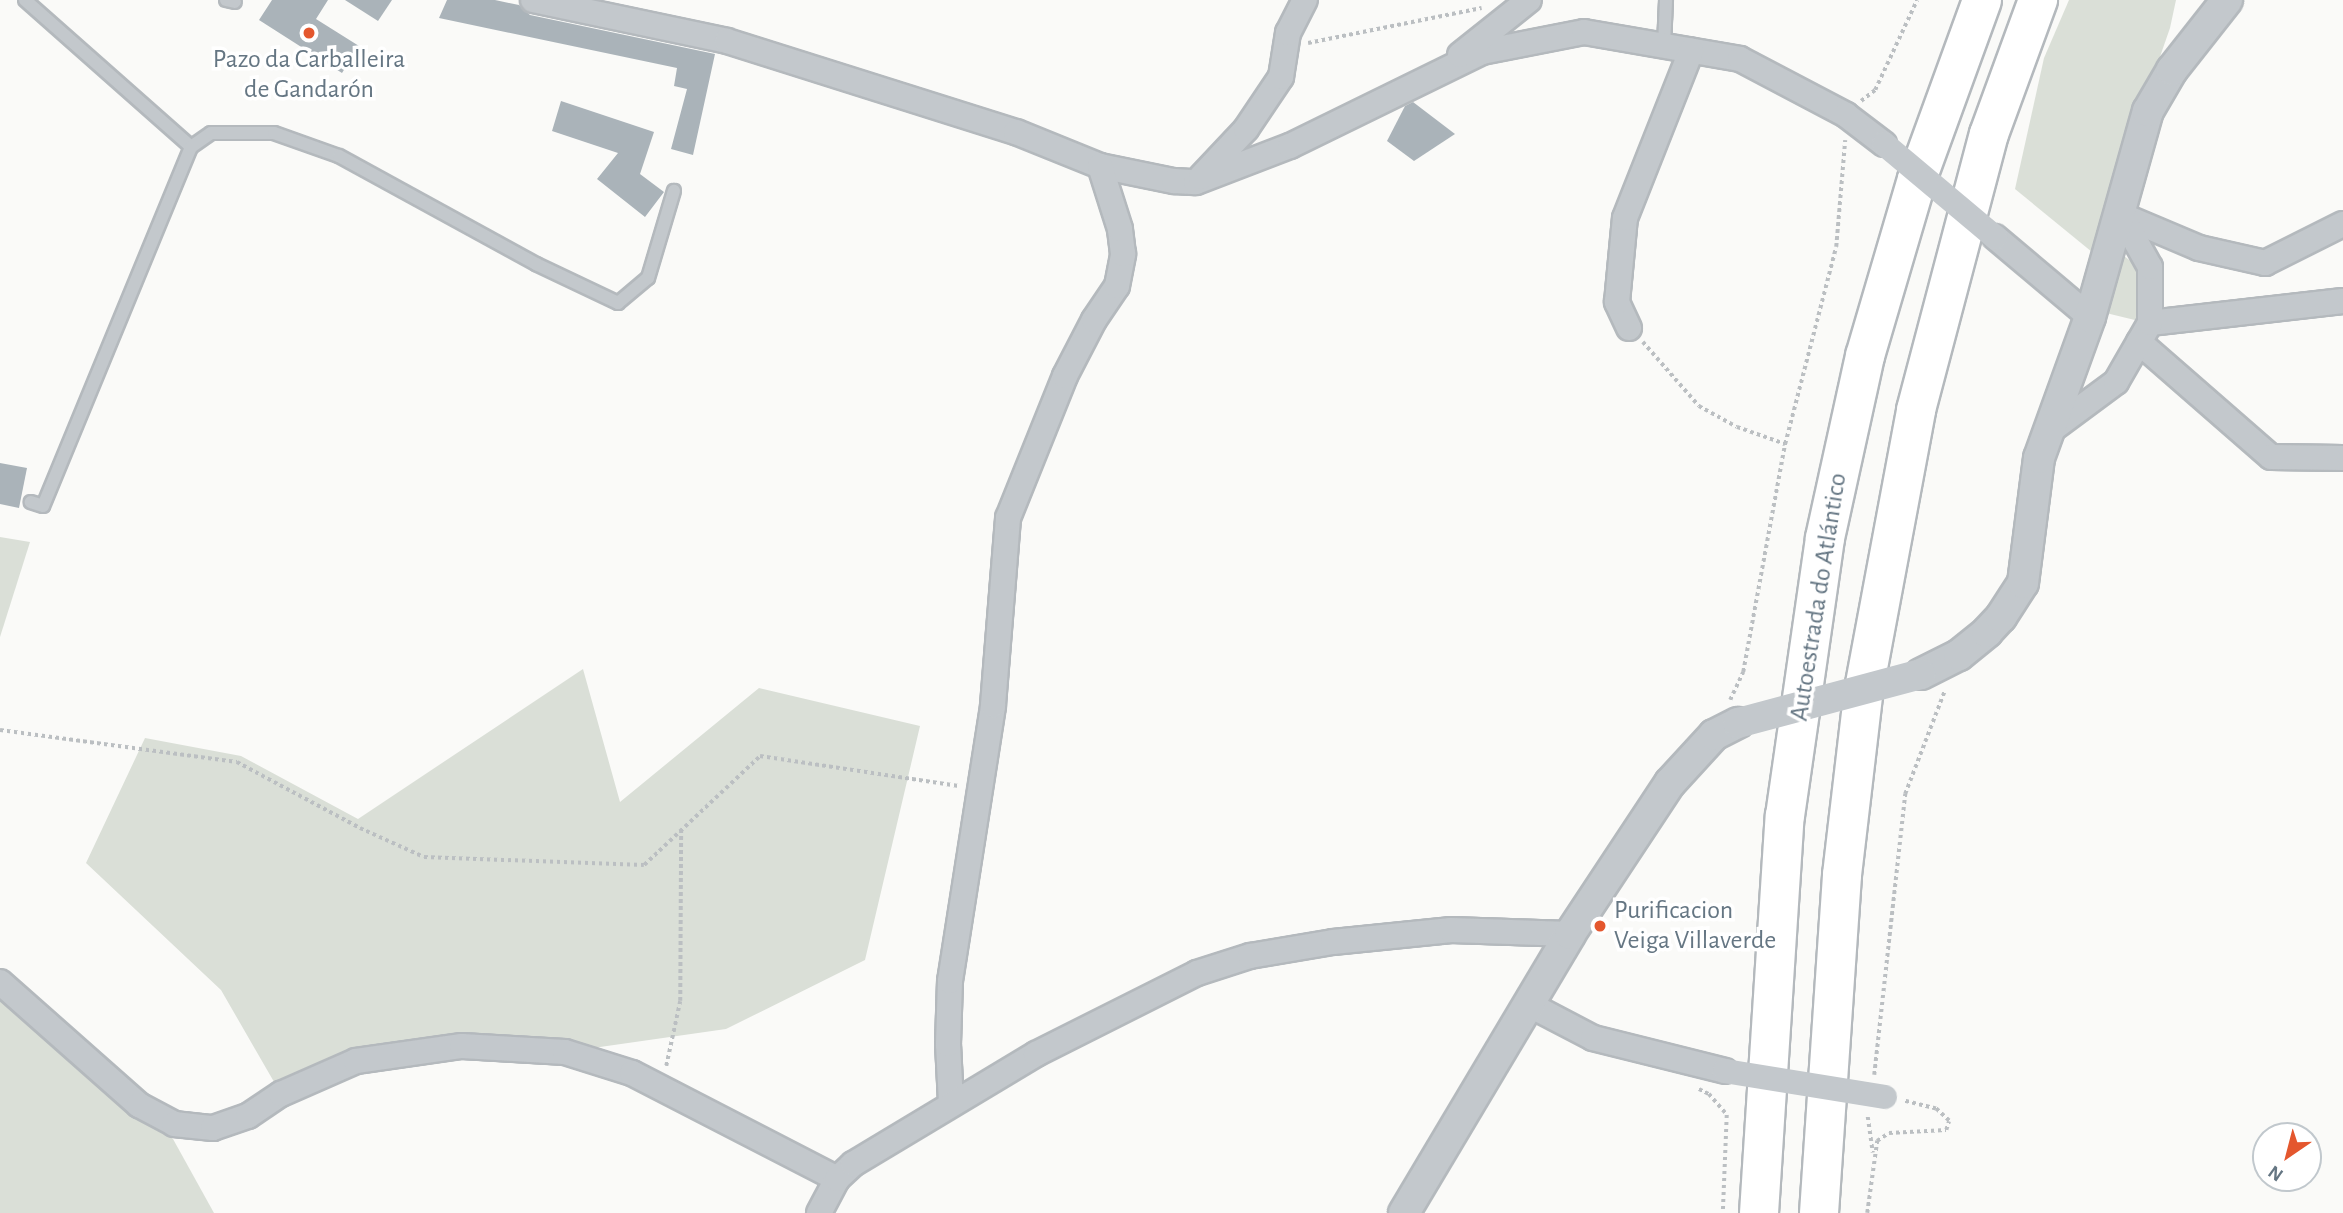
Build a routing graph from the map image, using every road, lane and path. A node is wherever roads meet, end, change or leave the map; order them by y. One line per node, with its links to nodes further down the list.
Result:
1 (25, 0): 15 (lane)
2 (533, 0): 16 (street)
3 (1305, 0): 11 (street)
4 (1667, 0): 10 (lane)
5 (1917, 0): 14 (path)
6 (1982, 0): 46 (highway, Autoestrada do Atlántico)
7 (2038, 0): 47 (highway)
8 (2227, 0): 19 (street)
9 (1526, 2): 11 (path); 13 (street)
10 (1664, 46): 12 (street); 13 (street)
11 (1285, 47): 17 (street)
12 (1691, 51): 14 (street); 23 (street)
13 (1435, 75): 17 (street)
14 (1846, 115): 22 (street, bridge); 26 (path)
15 (191, 147): 18 (lane); 28 (lane)
16 (1100, 166): 17 (street); 32 (street)
17 (1196, 182)
18 (674, 191)
19 (2121, 215): 20 (street); 22 (street); 24 (street)
20 (2343, 224)
21 (2343, 301): 24 (street)
22 (2090, 317): 25 (street)
23 (1629, 328): 26 (path)
24 (2145, 333): 25 (street); 27 (street)
25 (2047, 433): 29 (street)
26 (1785, 444): 30 (path)
27 (2343, 458)
28 (31, 502)
29 (1959, 655): 30 (street, bridge); 39 (path)
30 (1726, 729): 34 (street)
31 (0, 730): 33 (path)
32 (978, 789): 33 (path); 40 (street)
33 (681, 831): 37 (path)
34 (1570, 934): 36 (street); 40 (street)
35 (0, 982): 37 (street)
36 (1530, 1004): 39 (street, bridge); 44 (street)
37 (662, 1088): 42 (street)
38 (1697, 1088): 45 (path)
39 (1876, 1094): 41 (path); 41 (path)
40 (951, 1103): 42 (street)
41 (1873, 1153): 48 (path)
42 (837, 1179): 43 (street)
43 (819, 1213)
44 (1404, 1213)
45 (1723, 1213)
46 (1759, 1213)
47 (1819, 1213)
48 (1867, 1213)

